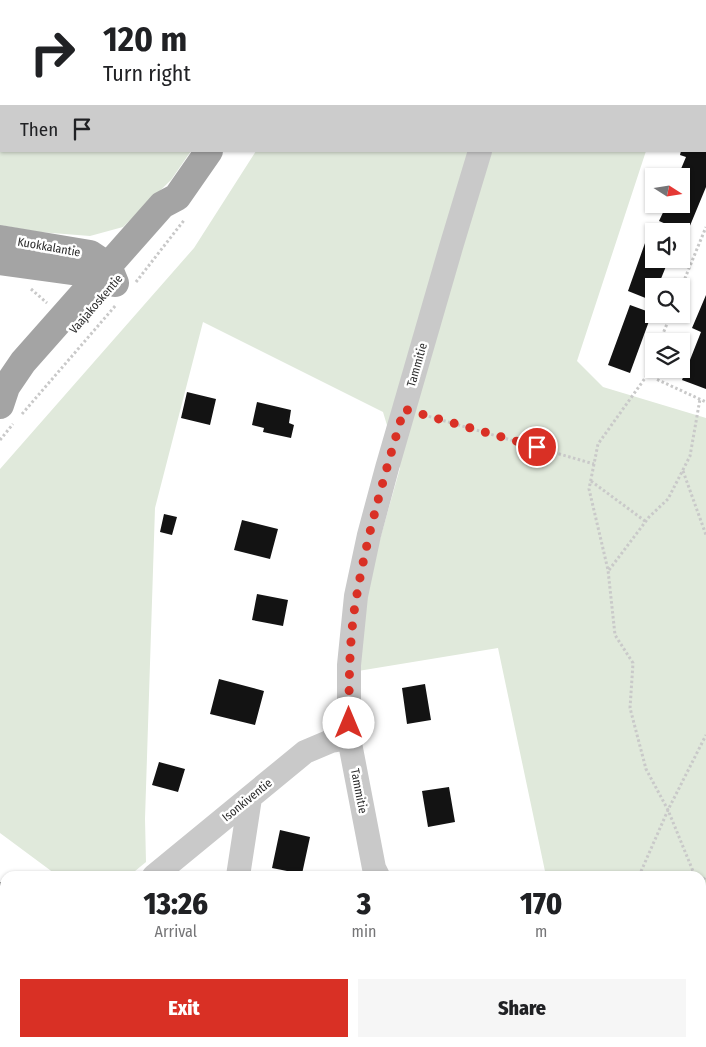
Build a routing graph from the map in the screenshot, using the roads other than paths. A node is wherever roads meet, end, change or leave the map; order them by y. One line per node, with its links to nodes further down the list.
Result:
1 (208, 152): 5 (main road, Vaajakoskentie)
2 (480, 152): 7 (street, Tammitie)
3 (0, 239): 5 (main road, Kuokkalantie)
4 (0, 261): 5 (main road, Kuokkalantie)
5 (106, 277): 6 (main road, Vaajakoskentie)
6 (1, 404)
7 (349, 738): 8 (street, Isonkiventie); 11 (street, Tammitie)
8 (250, 798): 9 (street, Isonkiventie); 10 (street)
9 (160, 871)
10 (239, 871)
11 (376, 871)

